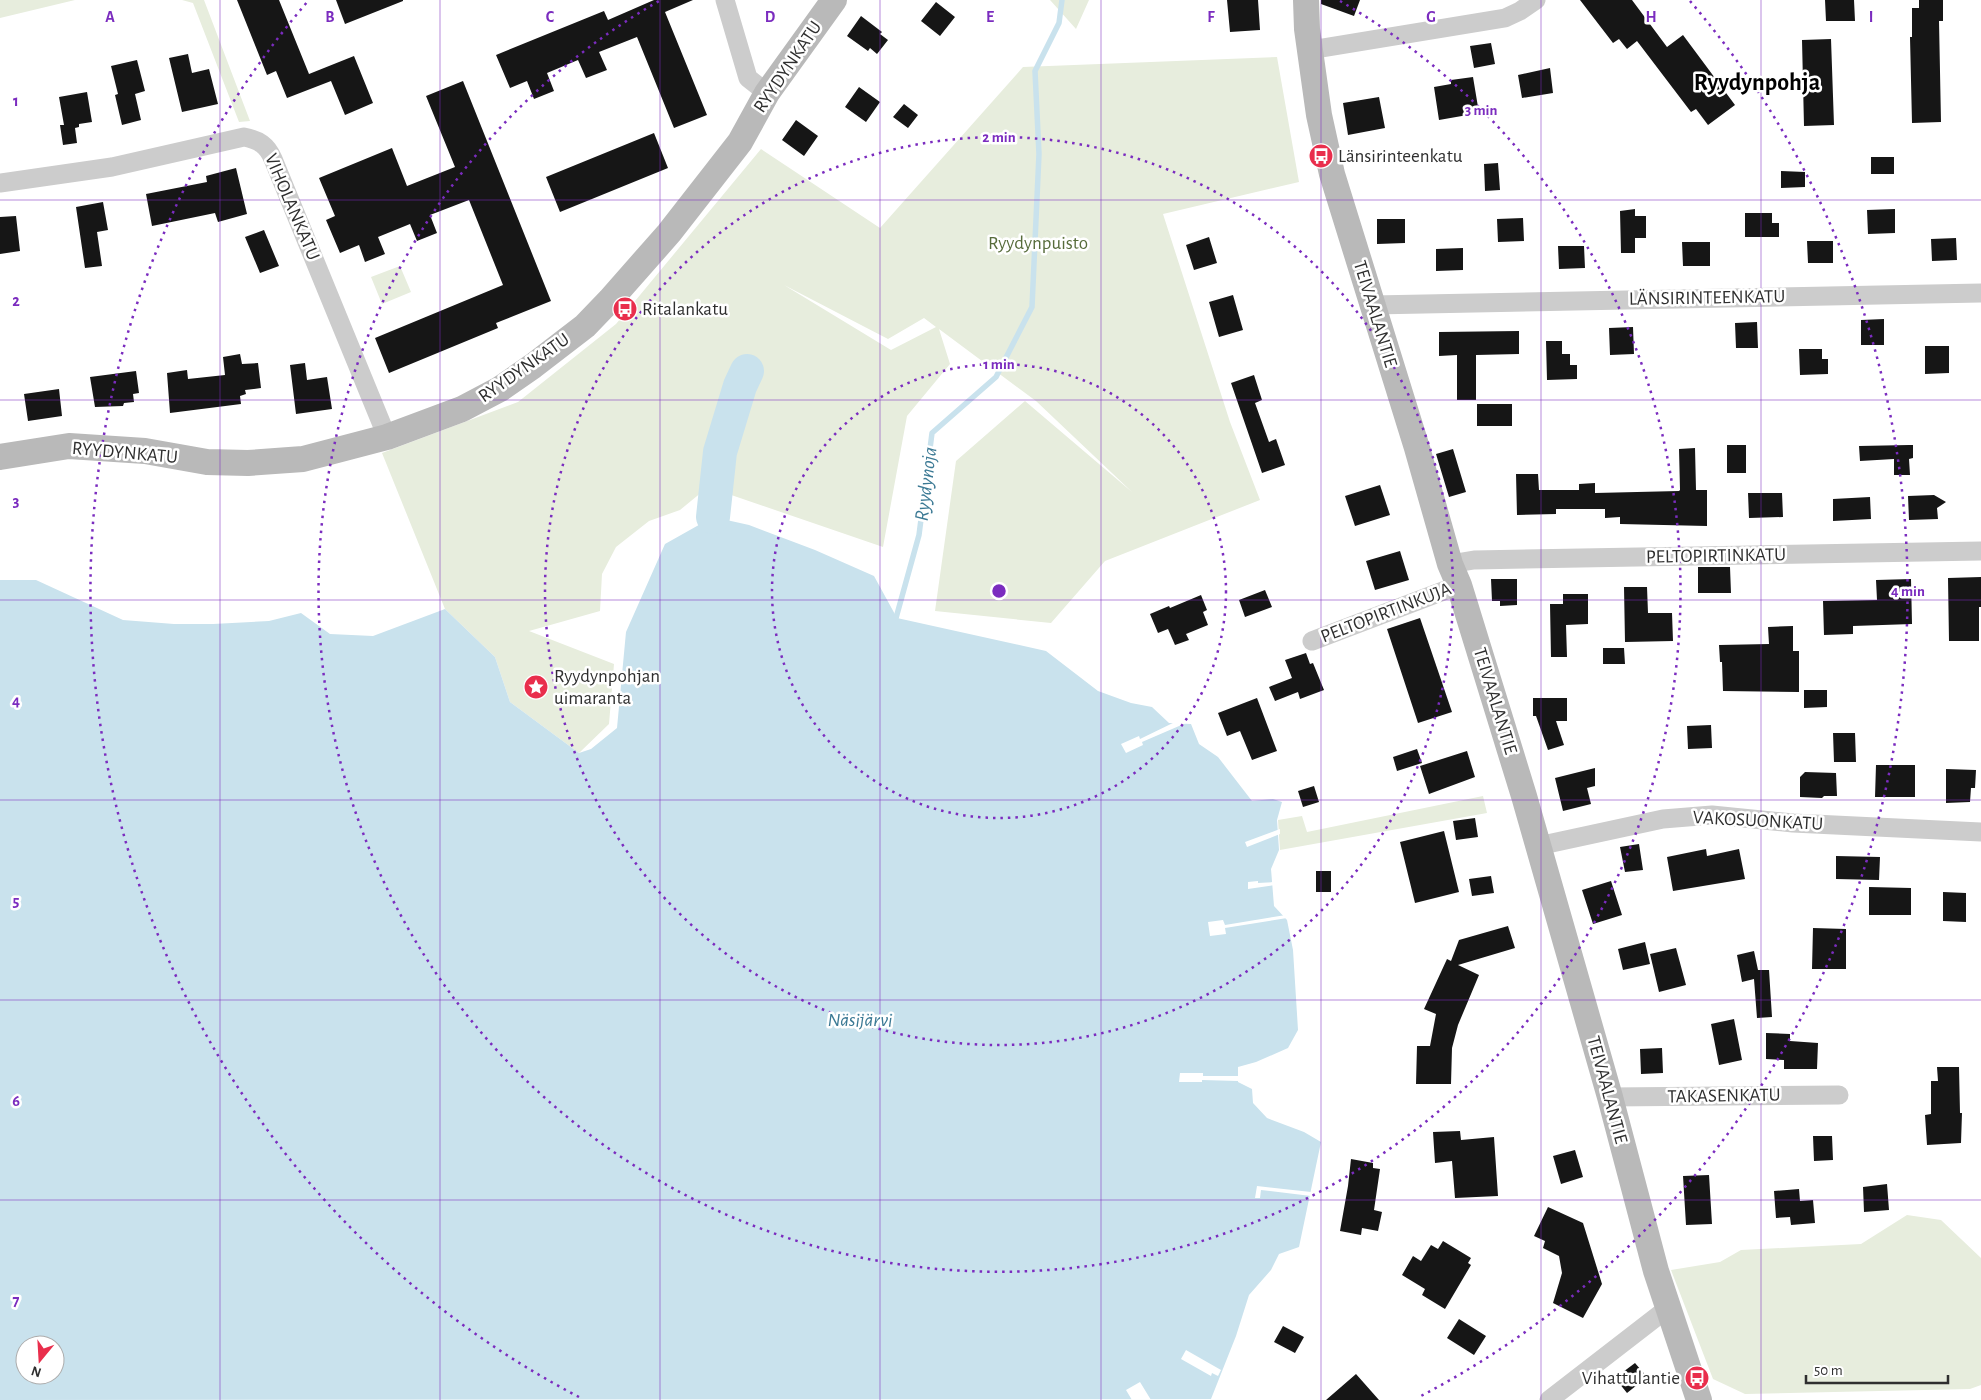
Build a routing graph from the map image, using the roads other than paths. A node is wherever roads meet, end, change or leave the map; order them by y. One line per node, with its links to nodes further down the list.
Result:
1 (725, 0): 6 (street)
2 (834, 0): 6 (main road, RYYDYNKATU)
3 (1306, 0): 5 (main road, TEIVAALANTIE)
4 (1536, 0): 5 (street)
5 (1310, 50): 9 (main road, TEIVAALANTIE)
6 (767, 93): 10 (main road, RYYDYNKATU)
7 (0, 183): 10 (street, VIHOLANKATU)
8 (1981, 293): 9 (street, LÄNSIRINTEENKATU)
9 (1373, 305): 13 (main road, TEIVAALANTIE)
10 (387, 437): 11 (main road, RYYDYNKATU)
11 (0, 457)
12 (1981, 551): 13 (street, PELTOPIRTINKATU)
13 (1455, 574): 14 (street, PELTOPIRTINKUJA); 16 (main road, TEIVAALANTIE)
14 (1312, 641)
15 (1981, 832): 16 (street, VAKOSUONKATU)
16 (1538, 846): 18 (main road, TEIVAALANTIE)
17 (1839, 1095): 18 (street, TAKASENKATU)
18 (1610, 1097): 19 (main road, TEIVAALANTIE)
19 (1668, 1308): 20 (street); 21 (main road, TEIVAALANTIE)
20 (1550, 1400)
21 (1699, 1400)

